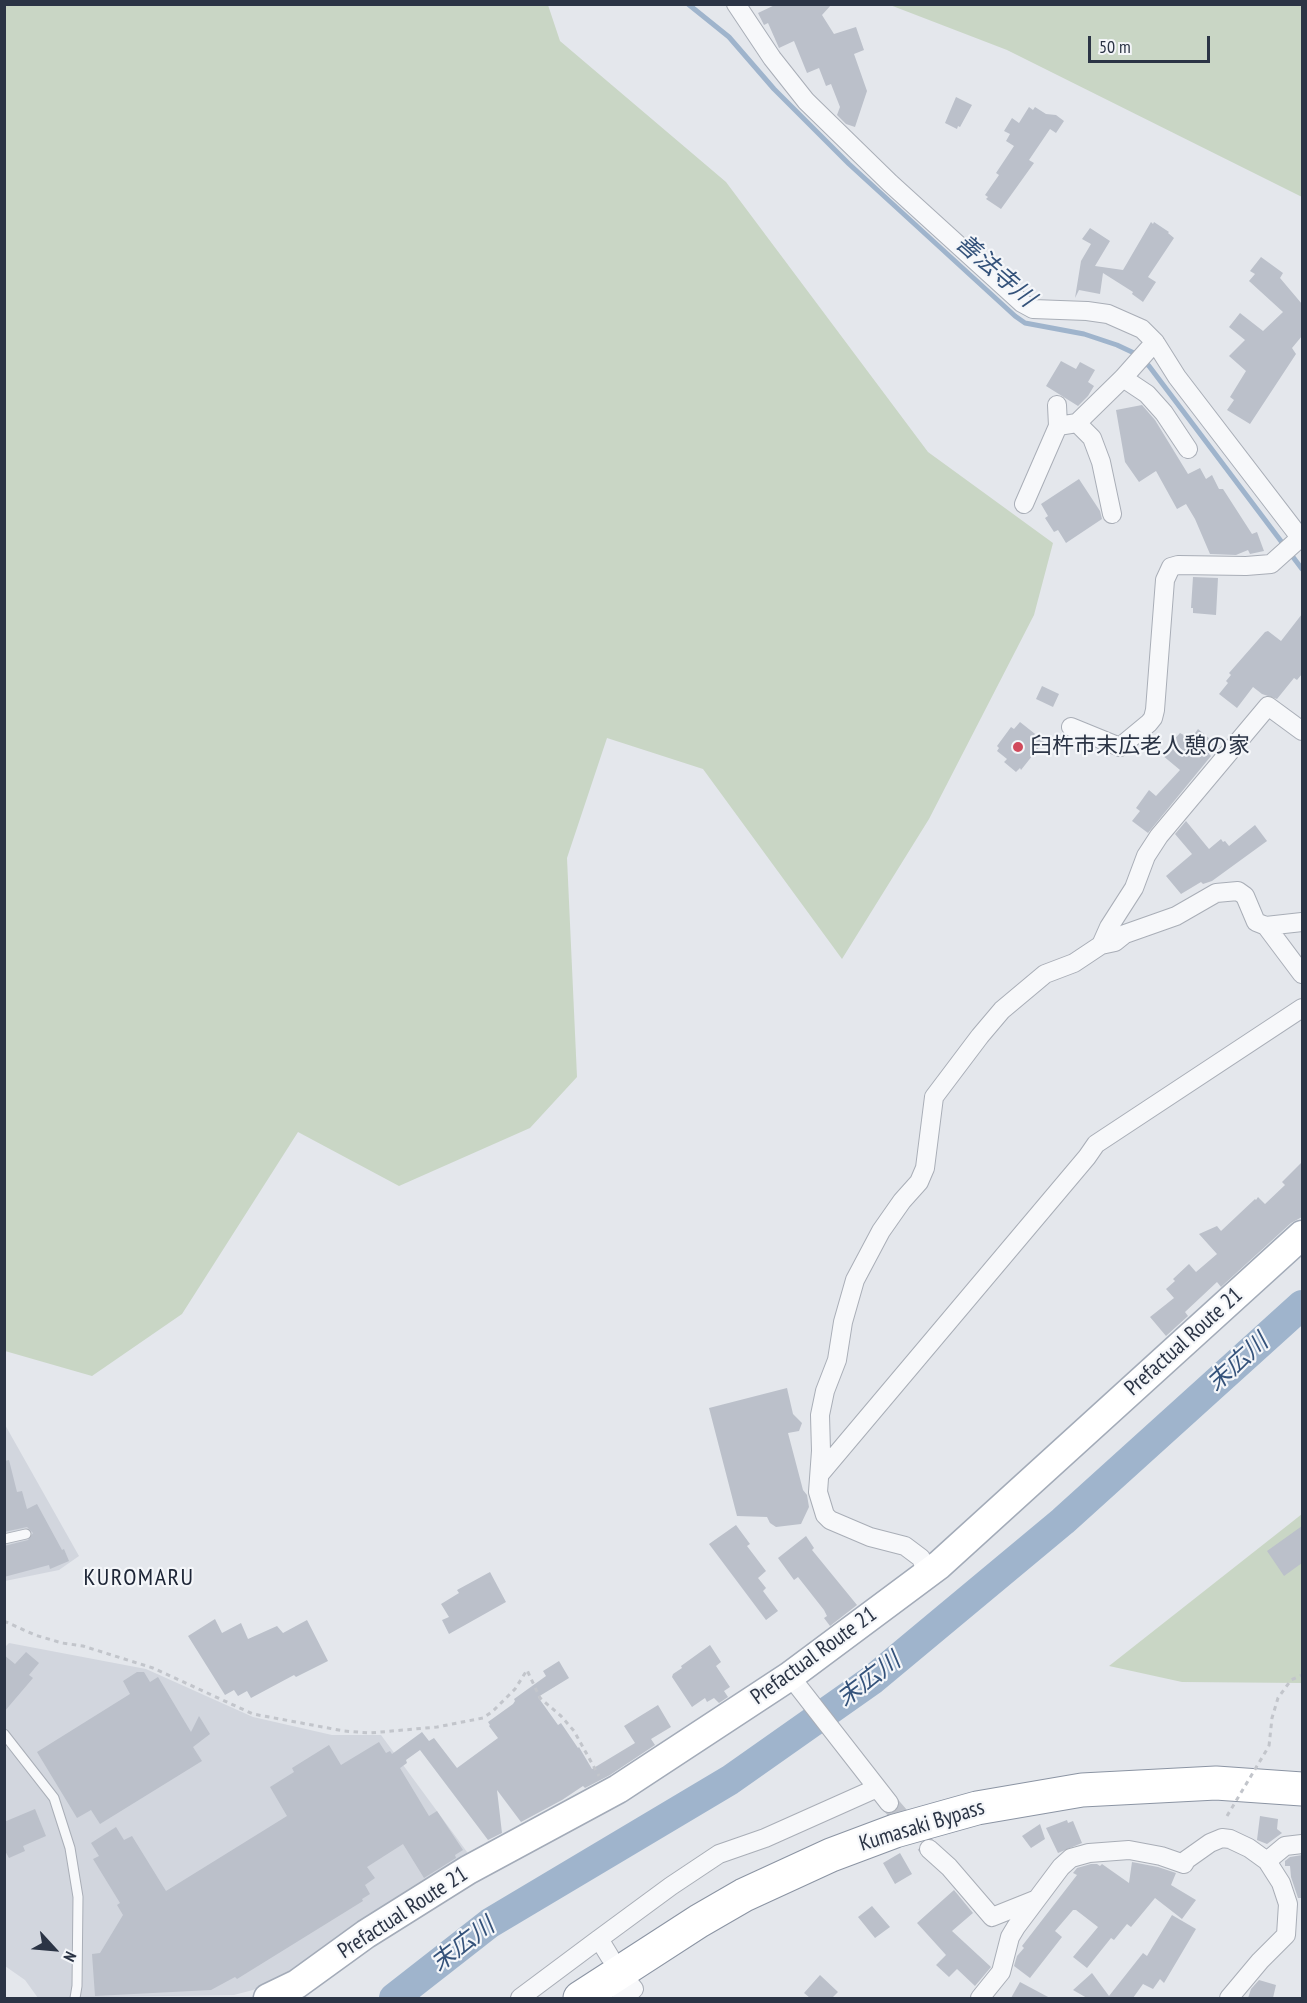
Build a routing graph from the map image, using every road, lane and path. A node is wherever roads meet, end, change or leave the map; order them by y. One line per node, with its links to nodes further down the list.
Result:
1 (736, 4): 2 (street)
2 (1152, 345): 3 (street); 10 (street)
3 (1126, 374): 5 (street); 7 (street)
4 (1057, 405): 6 (street)
5 (1077, 423): 6 (street); 9 (street)
6 (1058, 426): 8 (street)
7 (1188, 449)
8 (1024, 504)
9 (1112, 514)
10 (1299, 540): 11 (street)
11 (1071, 728)
12 (1302, 730): 15 (street)
13 (1302, 922): 14 (street)
14 (1266, 926): 15 (street); 16 (street)
15 (1101, 945): 19 (street)
16 (1302, 974)
17 (1302, 1008): 19 (street)
18 (1302, 1235): 22 (main road, Prefactual Route 21)
19 (820, 1474): 22 (street)
20 (26, 1534): 21 (lane)
21 (4, 1539)
22 (927, 1574): 25 (main road, Prefactual Route 21)
23 (4, 1621): 28 (path)
24 (1302, 1675): 31 (path, bridge)
25 (795, 1683): 27 (street); 28 (main road, Prefactual Route 21)
26 (4, 1734): 38 (lane)
27 (877, 1788): 30 (street); 36 (street)
28 (618, 1789): 39 (main road, Prefactual Route 21)
29 (1302, 1789): 41 (highway, Kumasaki Bypass)
30 (889, 1803)
31 (1227, 1816)
32 (1302, 1844): 34 (street)
33 (929, 1849): 35 (street)
34 (1267, 1861): 35 (street); 43 (street)
35 (1039, 1898): 42 (street)
36 (599, 1939): 37 (street); 40 (street)
37 (610, 1957)
38 (75, 1998)
39 (268, 1998)
40 (520, 1998)
41 (580, 1998)
42 (980, 1998)
43 (1229, 1998)

